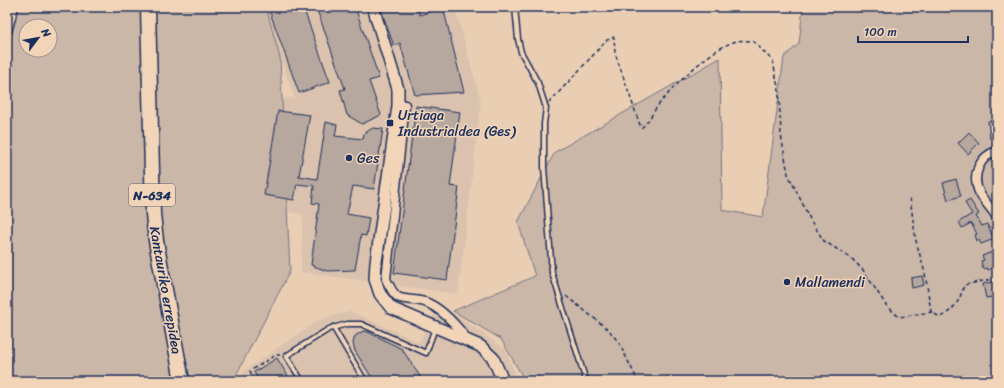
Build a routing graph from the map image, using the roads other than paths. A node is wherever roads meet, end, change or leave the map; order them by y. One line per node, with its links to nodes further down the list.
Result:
1 (14, 7): 5 (street)
2 (148, 7): 12 (highway, Kantauriko errepidea / N-634)
3 (373, 7): 6 (street)
4 (515, 7): 16 (lane)
5 (7, 32)
6 (398, 106): 9 (street); 11 (street)
7 (997, 151): 8 (street)
8 (997, 218)
9 (436, 326): 10 (lane); 11 (street)
10 (333, 327): 13 (lane); 14 (lane)
11 (468, 340): 15 (street)
12 (182, 381)
13 (302, 381)
14 (365, 381)
15 (503, 381)
16 (586, 381)

